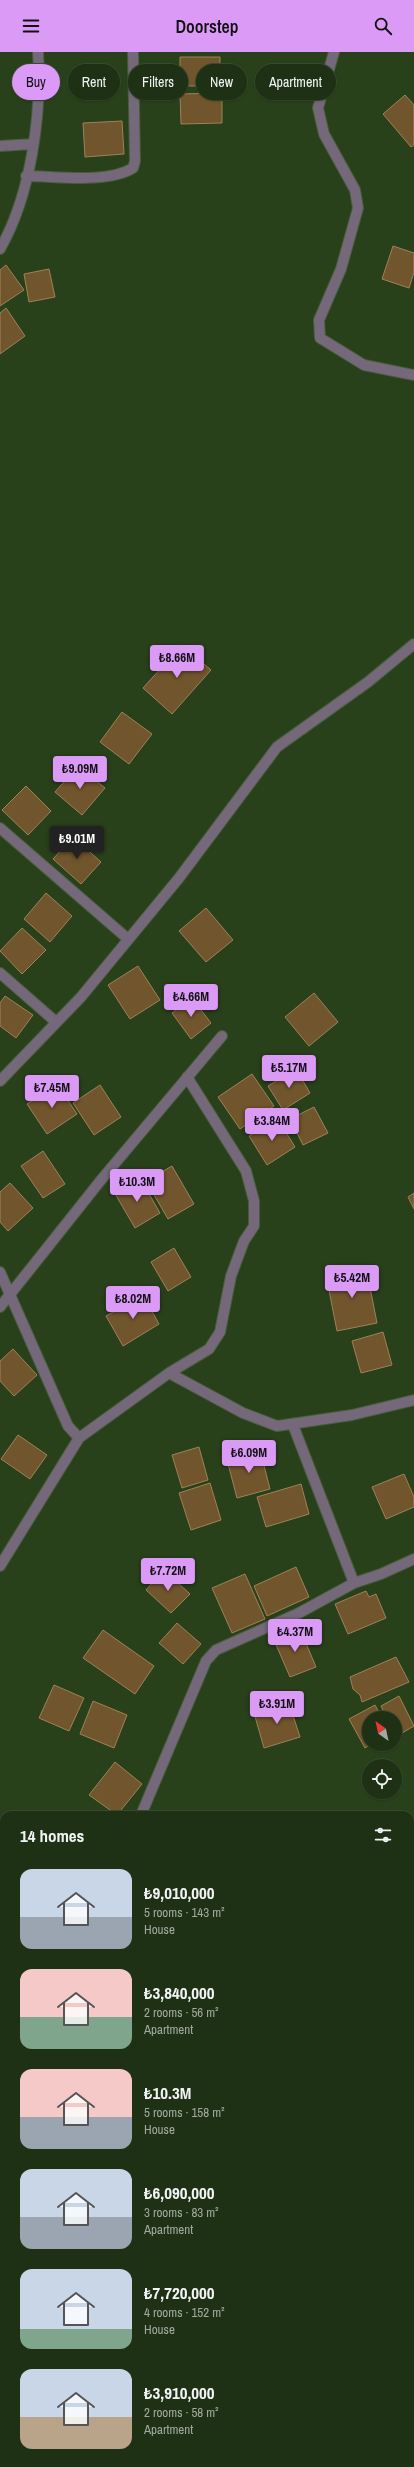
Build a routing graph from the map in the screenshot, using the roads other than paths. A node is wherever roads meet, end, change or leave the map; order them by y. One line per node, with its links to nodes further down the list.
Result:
1 (38, 52): 4 (street)
2 (133, 52): 6 (street)
3 (334, 52): 8 (street)
4 (33, 144): 5 (street); 6 (street)
5 (0, 146)
6 (26, 176): 7 (street)
7 (0, 249)
8 (414, 375)
9 (414, 644): 11 (street)
10 (0, 828): 11 (street)
11 (128, 939): 13 (street)
12 (0, 973): 13 (street)
13 (56, 1022): 16 (street)
14 (222, 1036): 15 (street)
15 (187, 1077): 18 (street); 20 (street)
16 (0, 1081)
17 (0, 1272): 18 (street)
18 (11, 1293): 19 (street); 23 (street)
19 (0, 1307)
20 (169, 1373): 22 (street); 23 (street)
21 (414, 1400): 22 (street)
22 (293, 1425): 26 (street)
23 (79, 1438): 25 (street)
24 (414, 1559): 26 (street)
25 (0, 1566)
26 (354, 1583): 27 (street)
27 (143, 1811)

